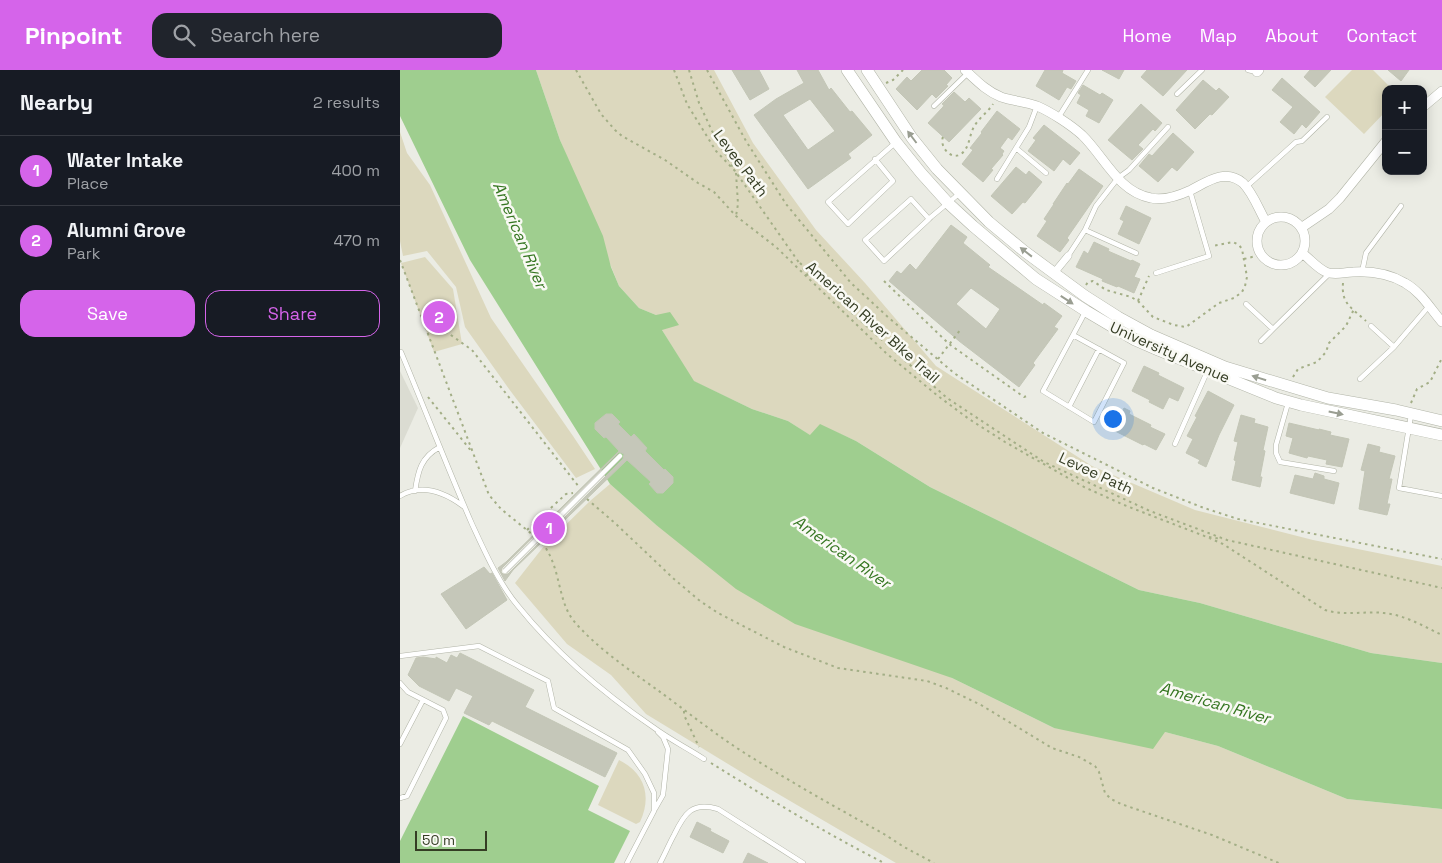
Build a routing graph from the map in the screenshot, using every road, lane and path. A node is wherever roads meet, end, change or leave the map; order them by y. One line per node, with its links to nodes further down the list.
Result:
1 (576, 70): 35 (path, American River Bike Trail)
2 (674, 70): 26 (path, Levee Path)
3 (689, 70): 26 (path)
4 (706, 70): 76 (path)
5 (847, 70): 22 (street, University Avenue)
6 (867, 70): 32 (street, University Avenue, one-way to 6)
7 (903, 70): 11 (path)
8 (1088, 70): 19 (lane)
9 (1202, 70): 13 (lane)
10 (966, 72): 14 (street); 16 (lane)
11 (884, 84)
12 (1442, 90): 15 (street)
13 (1177, 94)
14 (997, 95): 17 (street); 21 (path)
15 (1427, 104)
16 (934, 106)
17 (1038, 106): 19 (street); 24 (lane)
18 (1327, 117): 30 (lane)
19 (1058, 118): 28 (street)
20 (1168, 127): 28 (lane)
21 (943, 137)
22 (896, 142): 25 (lane); 33 (street, University Avenue)
23 (1382, 145): 38 (street)
24 (1016, 148): 27 (lane); 29 (lane)
25 (875, 159): 25 (lane)
26 (735, 171): 35 (path); 47 (path, Levee Path)
27 (1046, 173)
28 (1118, 178): 31 (street); 39 (lane)
29 (997, 179)
30 (1246, 187): 31 (street); 37 (street)
31 (1190, 190): 40 (lane)
32 (960, 193): 33 (lane); 49 (street, University Avenue, one-way to 32)
33 (948, 203): 36 (lane); 61 (street, University Avenue, one-way to 61)
34 (1401, 206): 48 (lane)
35 (736, 216): 54 (path, American River Bike Trail)
36 (929, 219): 36 (lane)
37 (1266, 222): 38 (street); 42 (street)
38 (1301, 228): 42 (street)
39 (1085, 230): 41 (lane); 43 (lane)
40 (1206, 247): 45 (path); 50 (lane)
41 (1136, 253)
42 (1302, 253): 51 (street)
43 (1068, 256): 49 (street)
44 (1256, 256): 45 (path)
45 (1244, 259): 64 (path)
46 (400, 260): 62 (path)
47 (800, 264): 54 (path, Levee Path); 103 (path, Levee Path)
48 (1362, 272): 52 (street); 59 (street)
49 (1054, 273): 56 (street, University Avenue)
50 (1156, 273): 57 (path)
51 (1330, 273): 52 (street); 68 (lane)
52 (1343, 273): 60 (path)
53 (884, 281): 71 (path)
54 (812, 283): 102 (path, American River Bike Trail)
55 (1086, 285): 57 (path)
56 (1092, 300): 61 (lane); 77 (street, University Avenue)
57 (1138, 301): 64 (path)
58 (1246, 304): 68 (lane)
59 (1429, 306): 63 (street); 72 (lane)
60 (1354, 309): 65 (path); 79 (path)
61 (1086, 312): 69 (lane); 77 (street, University Avenue)
62 (422, 320): 90 (path); 98 (path)
63 (1442, 320)
64 (1166, 322): 66 (path)
65 (1371, 326): 72 (lane)
66 (1163, 328)
67 (961, 329): 71 (path)
68 (1274, 329): 70 (lane)
69 (1073, 336): 73 (lane); 83 (lane)
70 (1261, 341)
71 (949, 344): 76 (path); 81 (path)
72 (1394, 347): 78 (lane)
73 (1099, 349): 83 (lane); 83 (lane)
74 (401, 352): 89 (lane)
75 (1442, 358): 84 (path)
76 (938, 359): 105 (path)
77 (1210, 366): 82 (street, University Avenue); 84 (street, University Avenue, one-way to 77); 88 (lane)
78 (1360, 378)
79 (1292, 379)
80 (426, 395): 90 (path)
81 (1027, 396)
82 (1288, 402): 86 (street, University Avenue, one-way to 86); 92 (lane)
83 (1069, 407)
84 (1411, 409): 85 (street, University Avenue); 86 (lane)
85 (1442, 421)
86 (1409, 428): 87 (street, University Avenue); 97 (lane)
87 (1442, 435)
88 (1176, 444)
89 (440, 447): 93 (lane); 99 (lane)
90 (474, 454): 100 (path)
91 (620, 456): 106 (lane, bridge)
92 (1334, 471)
93 (416, 491): 95 (lane); 99 (lane)
94 (579, 492): 100 (path)
95 (400, 496)
96 (584, 496): 98 (path)
97 (1442, 496)
98 (590, 501): 123 (path)
99 (464, 506): 106 (lane)
100 (527, 530): 101 (path)
101 (533, 535)
102 (1207, 537): 103 (path); 108 (path, American River Bike Trail)
103 (1227, 540): 107 (path, Levee Path)
104 (539, 541): 112 (path)
105 (1442, 559)
106 (498, 578): 113 (lane)
107 (1442, 588)
108 (1442, 635)
109 (400, 656): 117 (lane)
110 (400, 683): 111 (lane)
111 (423, 700): 114 (lane); 116 (lane)
112 (684, 710): 115 (path); 122 (path)
113 (654, 728): 115 (lane); 117 (lane)
114 (400, 744)
115 (704, 759): 121 (path)
116 (400, 798)
117 (654, 811): 118 (lane)
118 (627, 863)
119 (660, 863): 120 (lane)
120 (803, 863)
121 (884, 863)
122 (934, 863)
123 (1279, 863)

